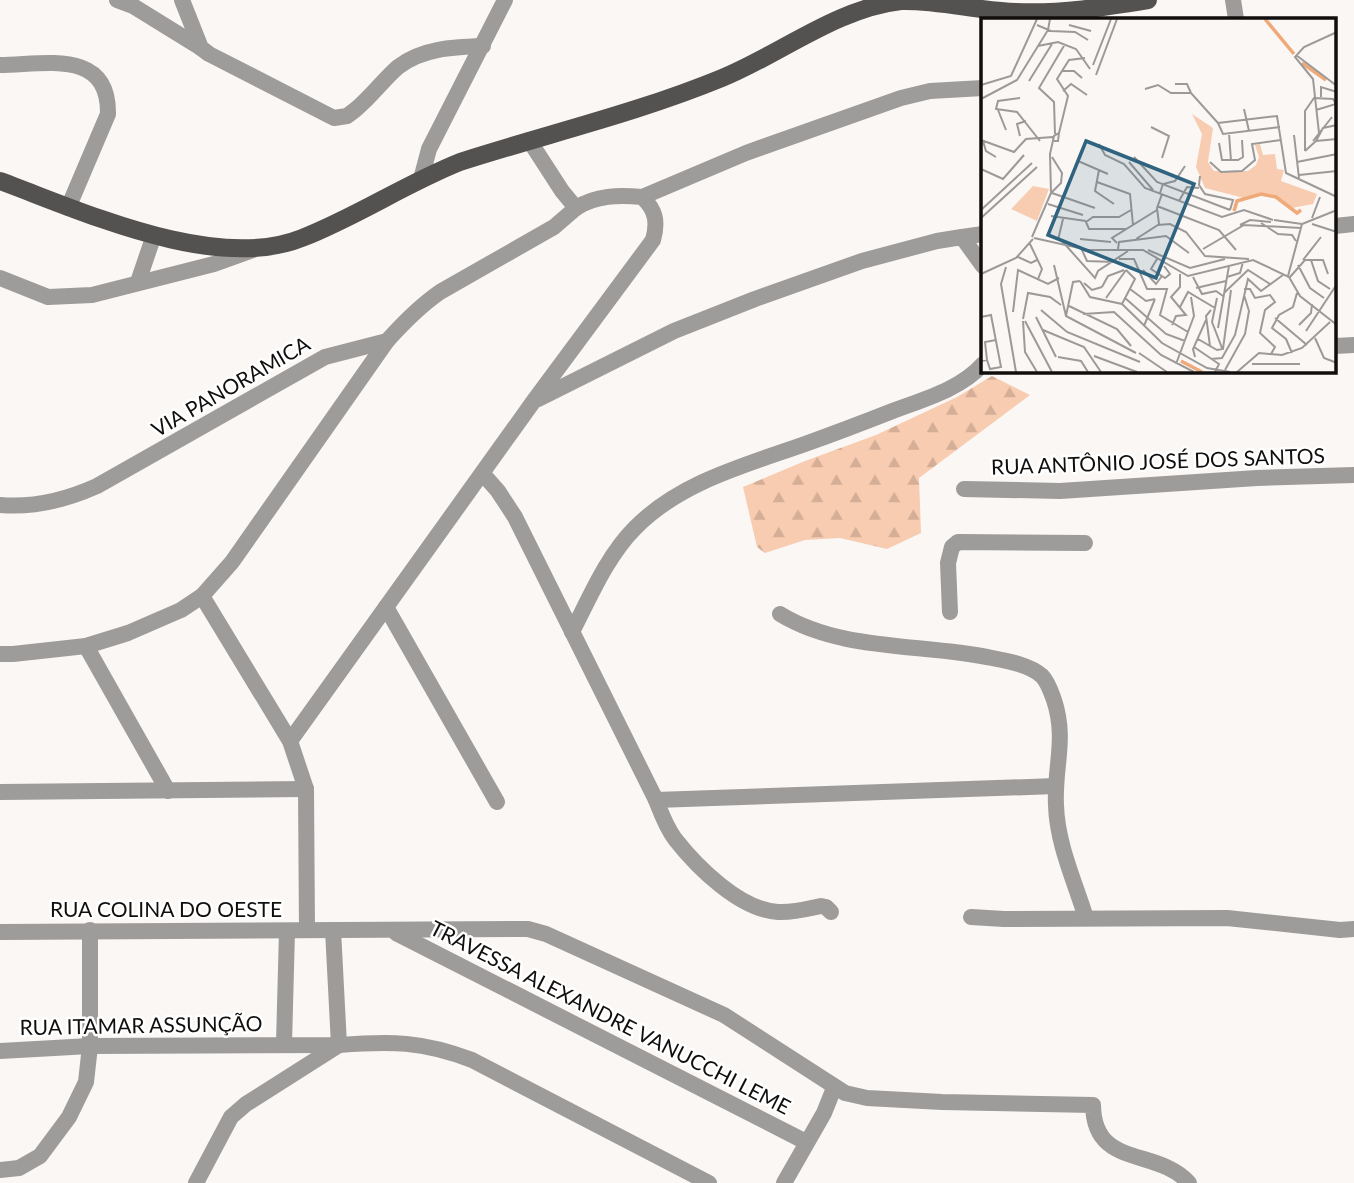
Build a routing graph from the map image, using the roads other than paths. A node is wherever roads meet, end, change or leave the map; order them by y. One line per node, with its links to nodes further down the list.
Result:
1 (117, 0): 10 (street)
2 (182, 0): 10 (street)
3 (516, 0): 7 (street)
4 (1148, 0): 6 (main road)
5 (1233, 0): 8 (street)
6 (942, 1): 13 (main road)
7 (502, 7): 9 (street)
8 (1236, 18)
9 (483, 46): 10 (street); 14 (street)
10 (201, 48)
11 (0, 65): 17 (street)
12 (981, 88): 16 (street)
13 (529, 140): 14 (main road); 18 (street)
14 (421, 179): 24 (main road)
15 (0, 181): 17 (main road)
16 (642, 197): 18 (street); 32 (street)
17 (68, 208): 22 (main road)
18 (576, 208): 28 (street)
19 (1354, 224): 20 (street)
20 (1336, 226)
21 (981, 234): 23 (street)
22 (154, 235): 24 (main road); 27 (street)
23 (962, 237): 25 (street); 32 (street)
24 (257, 248): 27 (street)
25 (981, 262)
26 (0, 278): 27 (street)
27 (138, 282)
28 (387, 341): 36 (street, VIA PANORAMICA); 38 (street)
29 (1354, 345): 30 (street)
30 (1336, 346)
31 (981, 366): 42 (street)
32 (533, 402): 33 (street)
33 (483, 474): 39 (street); 42 (street)
34 (1354, 475): 35 (street, RUA ANTÔNIO JOSÉ DOS SANTOS)
35 (964, 489)
36 (0, 505)
37 (1085, 543): 40 (street)
38 (202, 596): 43 (street); 45 (street)
39 (386, 607): 45 (street); 51 (street)
40 (950, 612)
41 (780, 614): 46 (street)
42 (572, 632): 50 (street)
43 (86, 646): 44 (street); 48 (street)
44 (0, 653)
45 (290, 741): 47 (street)
46 (1056, 786): 50 (street); 54 (street)
47 (306, 789): 48 (street); 57 (street)
48 (168, 791): 49 (street)
49 (0, 792)
50 (656, 800): 52 (street)
51 (497, 802)
52 (831, 912)
53 (971, 917): 54 (street)
54 (1086, 918): 55 (street)
55 (1354, 929)
56 (90, 930): 59 (street, RUA COLINA DO OESTE); 60 (street, RUA COLINA DO OESTE); 64 (street)
57 (307, 930): 58 (street, RUA COLINA DO OESTE); 59 (street, RUA COLINA DO OESTE)
58 (333, 930): 61 (street, RUA COLINA DO OESTE); 63 (street)
59 (287, 931): 62 (street)
60 (0, 932)
61 (394, 932): 66 (street, RUA COLINA DO OESTE); 67 (street, TRAVESSA ALEXANDRE VANUCCHI LEME)
62 (284, 1044): 63 (street, RUA ITAMAR ASSUNÇÃO); 64 (street, RUA ITAMAR ASSUNÇÃO)
63 (339, 1045): 69 (street); 70 (street, RUA ITAMAR ASSUNÇÃO)
64 (90, 1046): 65 (street, RUA ITAMAR ASSUNÇÃO); 68 (street)
65 (0, 1051)
66 (834, 1087): 67 (street); 72 (street, RUA COLINA DO OESTE)
67 (806, 1142): 71 (street)
68 (0, 1170)
69 (196, 1183)
70 (709, 1183)
71 (784, 1183)
72 (1189, 1183)

